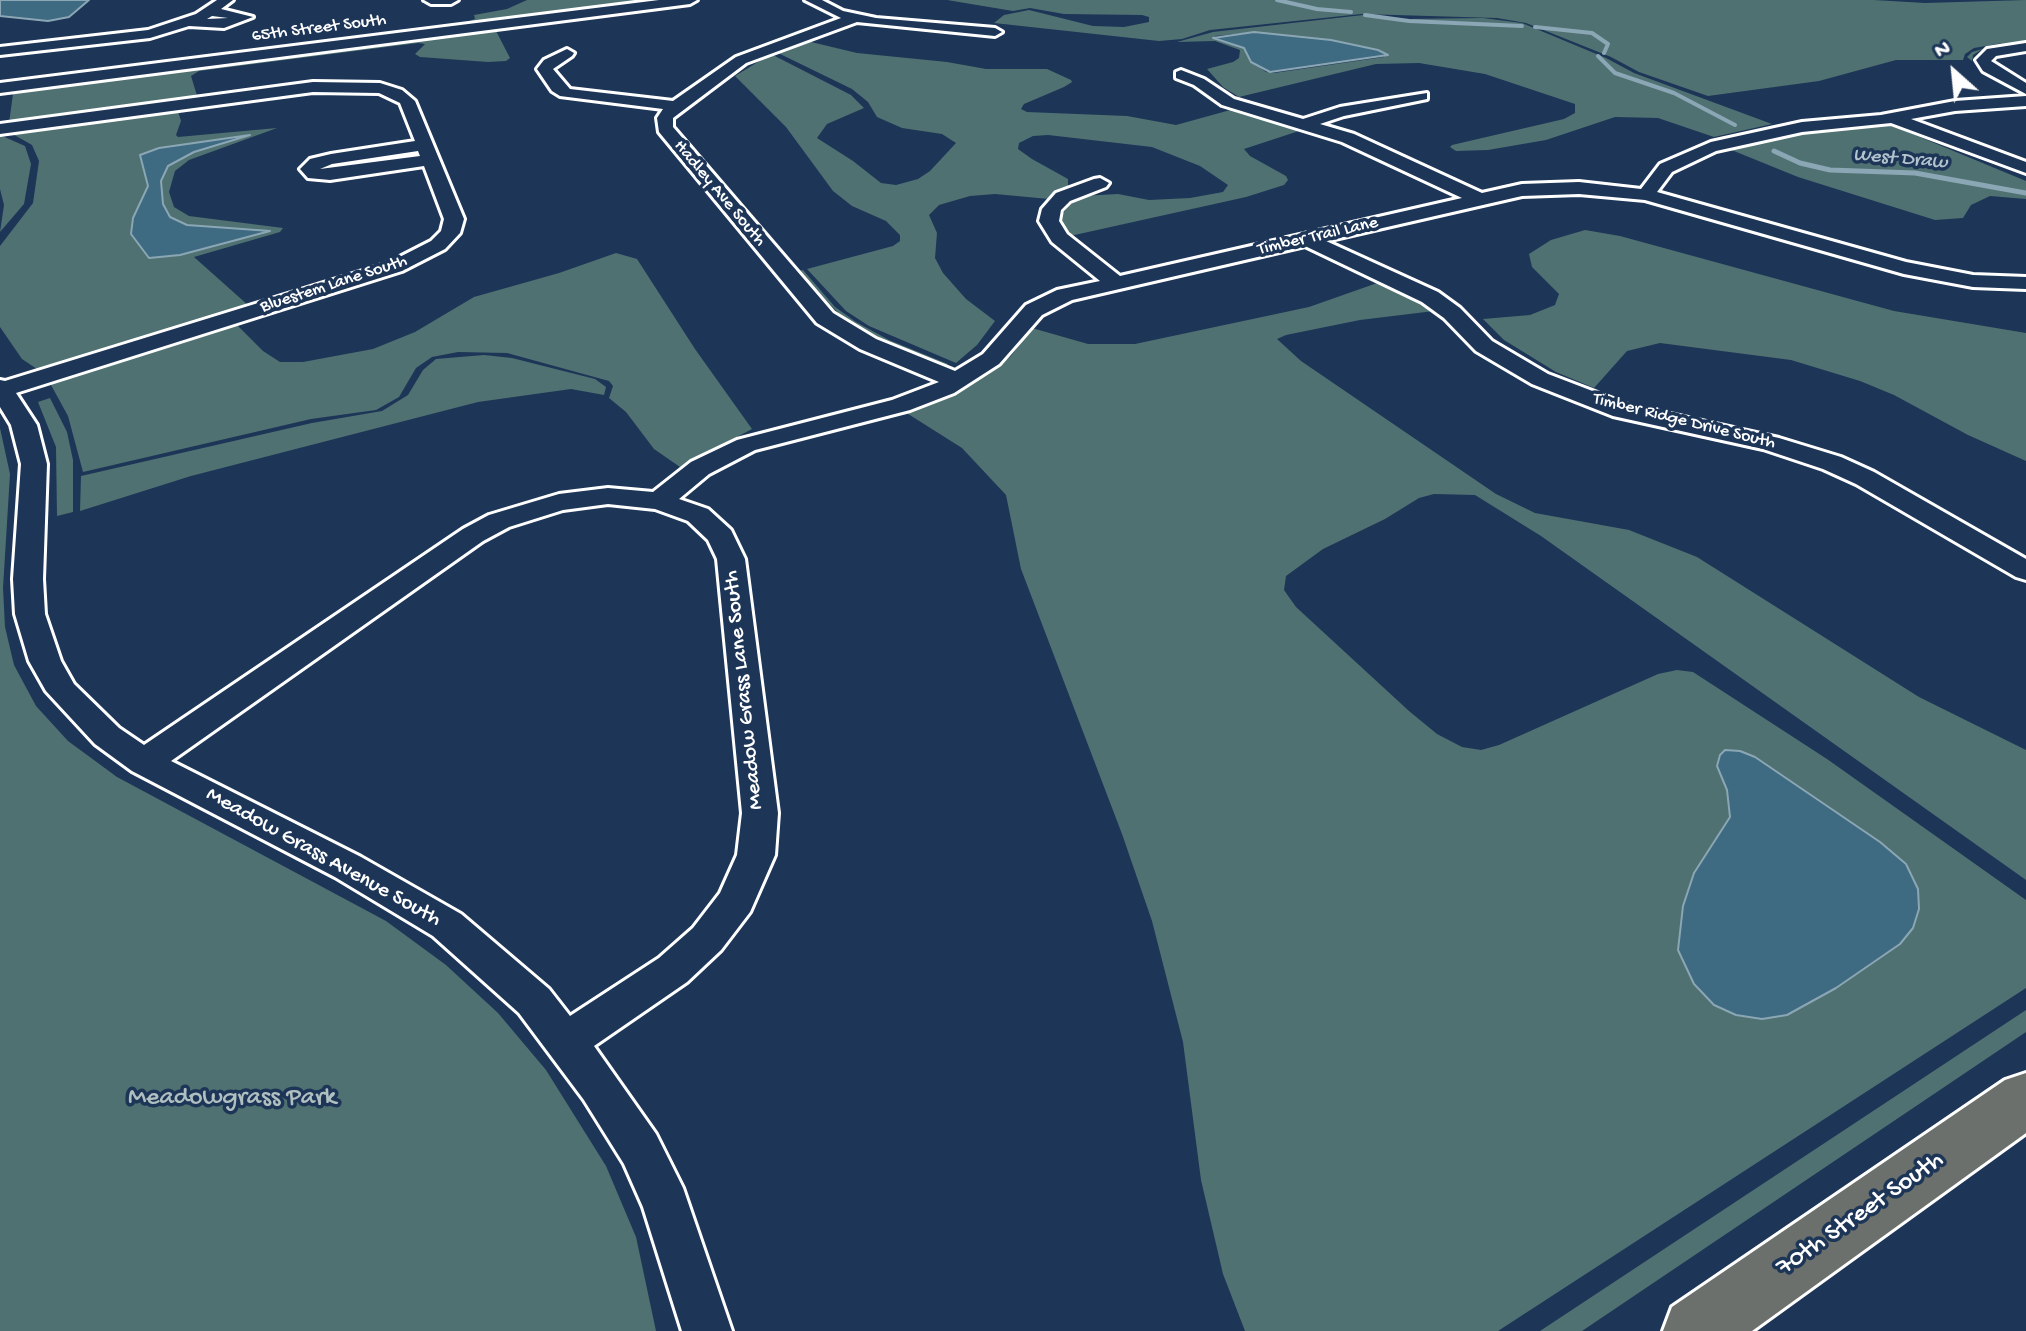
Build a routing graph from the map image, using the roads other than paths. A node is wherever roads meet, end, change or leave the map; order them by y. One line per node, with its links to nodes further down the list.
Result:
1 (226, 0): 6 (street)
2 (431, 0): 3 (street)
3 (451, 0)
4 (690, 0): 14 (street, 65th Street South)
5 (812, 0): 7 (street)
6 (212, 12): 8 (street); 8 (street)
7 (855, 18): 9 (street); 18 (street, Hadley Ave South)
8 (187, 22): 11 (street)
9 (995, 32)
10 (2026, 47): 15 (street)
11 (0, 51)
12 (567, 53): 18 (street)
13 (1181, 75): 20 (street)
14 (0, 88)
15 (2026, 89)
16 (1421, 96): 20 (street)
17 (2026, 101): 19 (street)
18 (676, 106): 30 (street, Hadley Ave South)
19 (1892, 118): 23 (street); 25 (street)
20 (1305, 124): 26 (street)
21 (0, 129): 22 (street, Bluestem Lane South)
22 (428, 152): 22 (street); 31 (street, Bluestem Lane South)
23 (2026, 168)
24 (1100, 183): 28 (street)
25 (1646, 195): 26 (street, Timber Trail Lane); 29 (street, Timber Trail Lane)
26 (1479, 199): 27 (street, Timber Trail Lane)
27 (1308, 240): 28 (street, Timber Trail Lane); 33 (street, Timber Ridge Drive South)
28 (1115, 282): 30 (street, Timber Trail Lane)
29 (2026, 283)
30 (958, 381): 32 (street, Timber Trail Lane)
31 (1, 389): 34 (street, Meadow Grass Avenue South)
32 (659, 501): 34 (street, Meadow Grass Lane South); 35 (street, Meadow Grass Lane South)
33 (2026, 571)
34 (144, 762): 35 (street, Meadow Grass Avenue South)
35 (567, 1041): 37 (street, Meadow Grass Avenue South)
36 (2026, 1099): 38 (main road, 70th Street South)
37 (707, 1331)
38 (1696, 1331)

